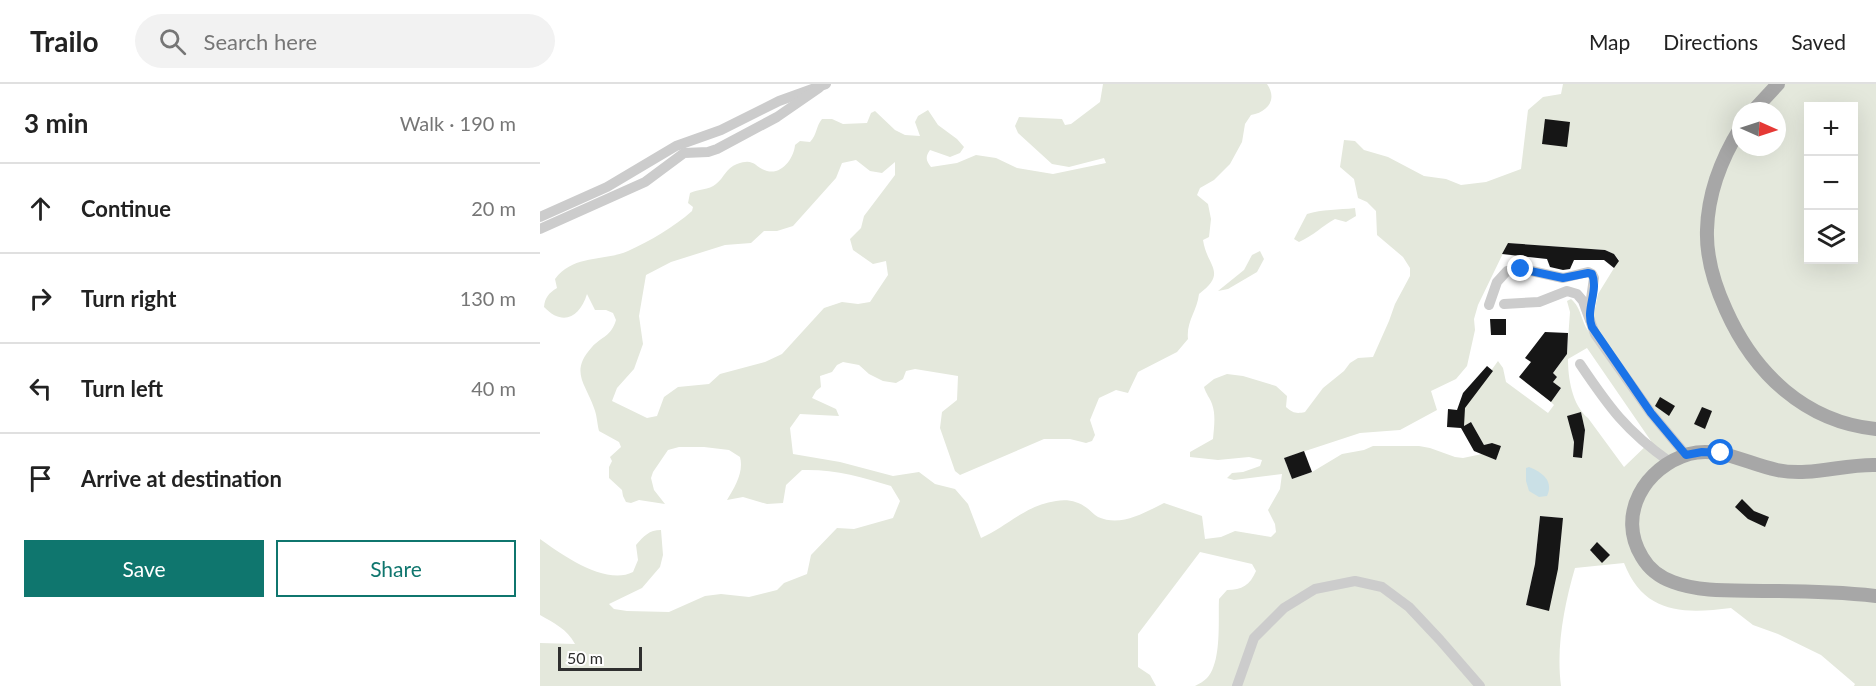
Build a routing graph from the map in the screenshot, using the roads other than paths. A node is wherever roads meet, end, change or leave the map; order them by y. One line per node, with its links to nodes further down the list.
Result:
1 (1778, 84): 3 (main road)
2 (823, 86): 5 (street); 6 (street)
3 (1761, 102)
4 (1732, 141): 11 (main road)
5 (540, 217)
6 (540, 229)
7 (1504, 304): 9 (street)
8 (1489, 305): 9 (street)
9 (1588, 316): 12 (street)
10 (1580, 364): 13 (street)
11 (1876, 429)
12 (1686, 455): 13 (main road); 14 (main road)
13 (1670, 462): 15 (main road)
14 (1876, 465)
15 (1876, 596)
16 (1237, 686): 17 (street)
17 (1480, 686)

